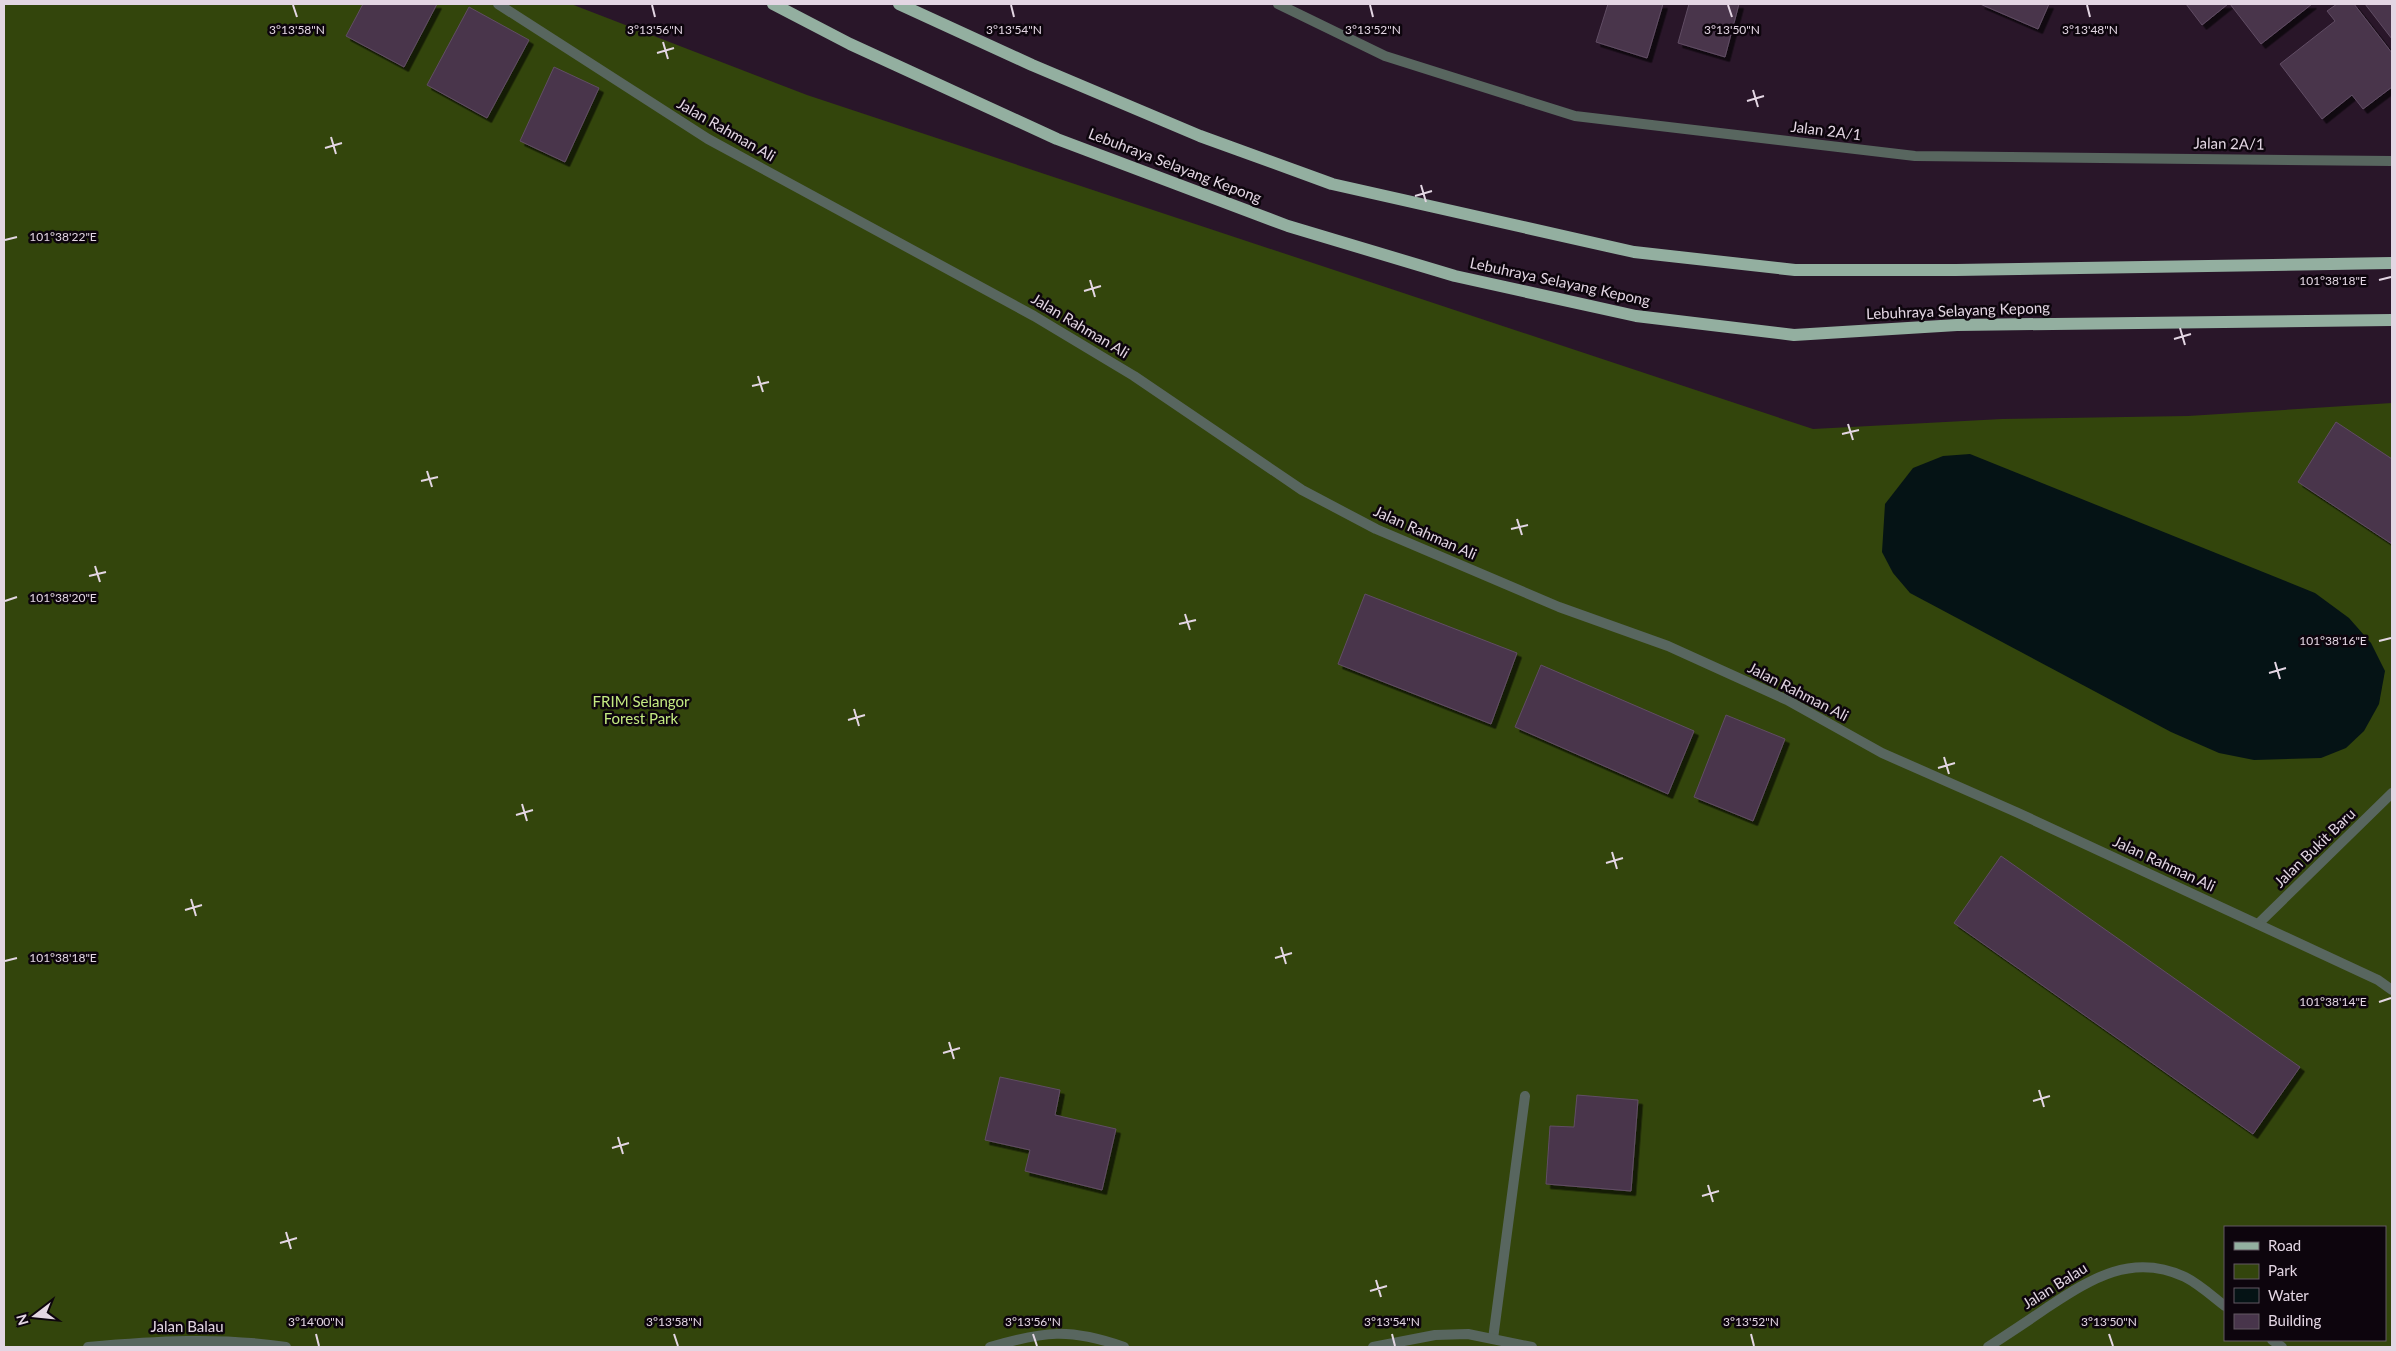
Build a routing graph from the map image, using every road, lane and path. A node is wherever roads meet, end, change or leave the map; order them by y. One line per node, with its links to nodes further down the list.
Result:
1 (498, 4): 9 (street, Jalan Rahman Ali)
2 (774, 4): 7 (main road, Lebuhraya Selayang Kepong)
3 (900, 4): 6 (main road)
4 (1278, 4): 5 (street, Jalan 2A/1)
5 (2392, 161)
6 (2392, 263)
7 (2392, 320)
8 (2392, 793): 9 (street, Jalan Bukit Baru)
9 (2258, 924): 10 (street, Jalan Rahman Ali)
10 (2392, 990)
11 (1526, 1096): 13 (street)
12 (2224, 1305): 20 (street, Jalan Balau)
13 (1493, 1340): 18 (street); 19 (street)
14 (88, 1347): 15 (street, Jalan Balau)
15 (286, 1347)
16 (990, 1347): 17 (street)
17 (1124, 1347)
18 (1373, 1347)
19 (1532, 1347)
20 (1988, 1347)

